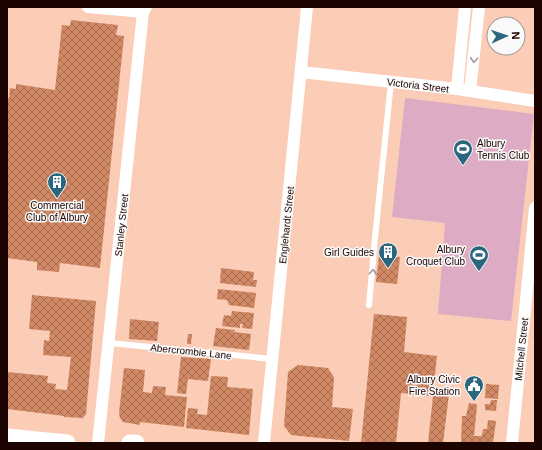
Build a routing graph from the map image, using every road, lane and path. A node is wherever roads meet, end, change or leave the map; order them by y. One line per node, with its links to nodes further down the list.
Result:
1 (88, 7): 5 (street)
2 (307, 7): 8 (street, Englehardt Street)
3 (465, 8): 4 (street); 6 (street)
4 (479, 9): 7 (street)
5 (145, 10): 16 (street, Stanley Street)
6 (462, 39): 7 (street); 10 (street)
7 (475, 40): 11 (street, one-way to 11)
8 (301, 72): 9 (street, Victoria Street); 17 (street, Englehardt Street)
9 (391, 82): 10 (street, Victoria Street); 15 (lane, one-way to 9)
10 (457, 89): 11 (street, Victoria Street)
11 (470, 91): 12 (street, Victoria Street)
12 (535, 101)
13 (535, 208): 14 (street, Mitchell Street)
14 (534, 232): 24 (street, Mitchell Street)
15 (369, 306)
16 (109, 343): 17 (lane, Abercrombie Lane); 20 (street, Stanley Street)
17 (273, 359): 23 (street, Englehardt Street)
18 (7, 437): 19 (street)
19 (67, 443)
20 (98, 443)
21 (130, 443): 22 (street)
22 (136, 443)
23 (264, 443)
24 (512, 443)

